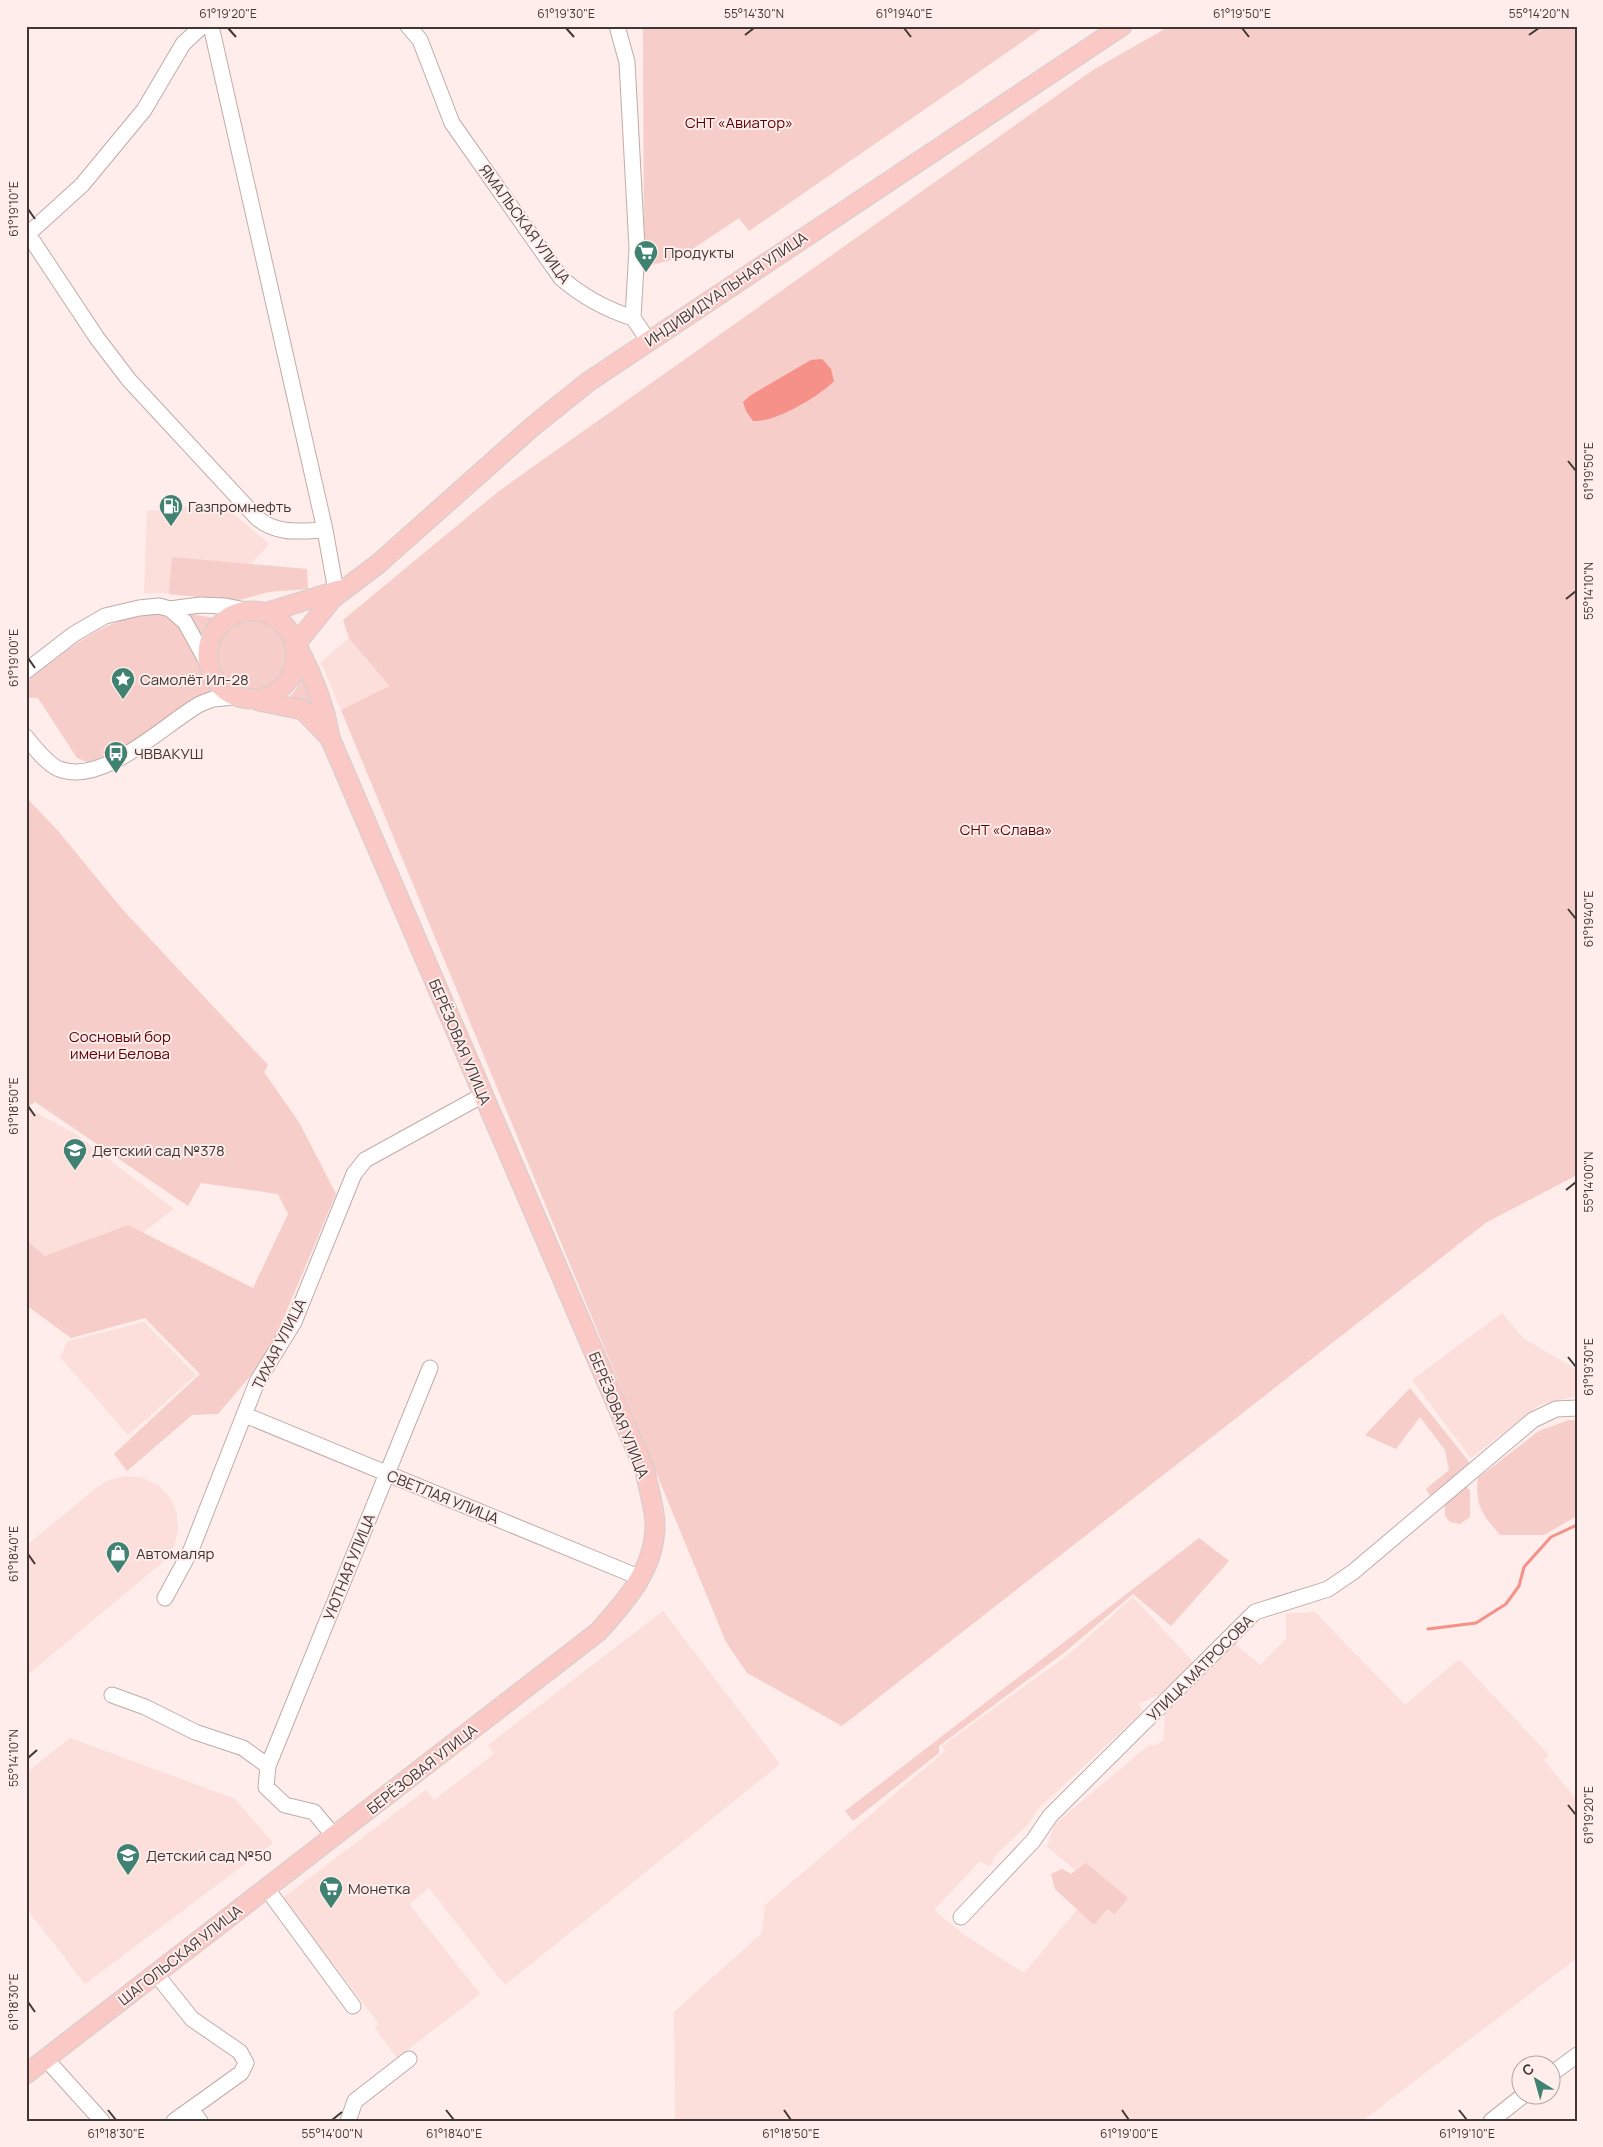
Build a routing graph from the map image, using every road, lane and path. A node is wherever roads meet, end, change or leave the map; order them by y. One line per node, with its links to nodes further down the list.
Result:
1 (202, 26): 8 (street)
2 (211, 26): 8 (street)
3 (408, 26): 6 (street, ЯМАЛЬСКАЯ УЛИЦА)
4 (617, 26): 6 (street)
5 (1122, 26): 7 (main road, ИНДИВИДУАЛЬНАЯ УЛИЦА)
6 (633, 318): 7 (street)
7 (648, 340): 9 (main road, ИНДИВИДУАЛЬНАЯ УЛИЦА)
8 (325, 530): 10 (street)
9 (354, 583): 10 (main road, ИНДИВИДУАЛЬНАЯ УЛИЦА); 13 (main road, ИНДИВИДУАЛЬНАЯ УЛИЦА)
10 (336, 591): 12 (main road, ИНДИВИДУАЛЬНАЯ УЛИЦА)
11 (170, 609): 12 (street); 14 (street); 15 (street)
12 (258, 612): 13 (main road); 14 (main road)
13 (296, 644): 17 (main road); 19 (main road, БЕРЁЗОВАЯ УЛИЦА)
14 (208, 664): 16 (main road)
15 (26, 671)
16 (235, 697): 17 (main road); 18 (street)
17 (255, 700): 19 (main road, БЕРЁЗОВАЯ УЛИЦА)
18 (26, 737)
19 (330, 738): 20 (main road, БЕРЁЗОВАЯ УЛИЦА)
20 (483, 1095): 23 (street, ТИХАЯ УЛИЦА); 25 (main road, БЕРЁЗОВАЯ УЛИЦА)
21 (430, 1368): 24 (street, УЮТНАЯ УЛИЦА)
22 (1577, 1408): 31 (street, УЛИЦА МАТРОСОВА)
23 (245, 1415): 24 (street, СВЕТЛАЯ УЛИЦА); 26 (street, ТИХАЯ УЛИЦА)
24 (386, 1474): 25 (street, СВЕТЛАЯ УЛИЦА); 28 (street, УЮТНАЯ УЛИЦА)
25 (641, 1578): 29 (main road, БЕРЁЗОВАЯ УЛИЦА)
26 (164, 1598)
27 (112, 1695): 28 (street)
28 (268, 1766): 29 (street)
29 (334, 1836): 30 (main road, ШАГОЛЬСКАЯ УЛИЦА)
30 (267, 1888): 32 (main road, ШАГОЛЬСКАЯ УЛИЦА); 33 (street)
31 (961, 1917)
32 (156, 1974): 35 (main road, ШАГОЛЬСКАЯ УЛИЦА); 40 (street)
33 (353, 2006)
34 (1577, 2055): 37 (street)
35 (46, 2059): 38 (main road, ШАГОЛЬСКАЯ УЛИЦА); 42 (street)
36 (409, 2059): 44 (street)
37 (1560, 2068)
38 (26, 2074)
39 (1513, 2104): 41 (street)
40 (196, 2115): 43 (street)
41 (1493, 2120)
42 (102, 2121)
43 (174, 2121)
44 (348, 2121)

